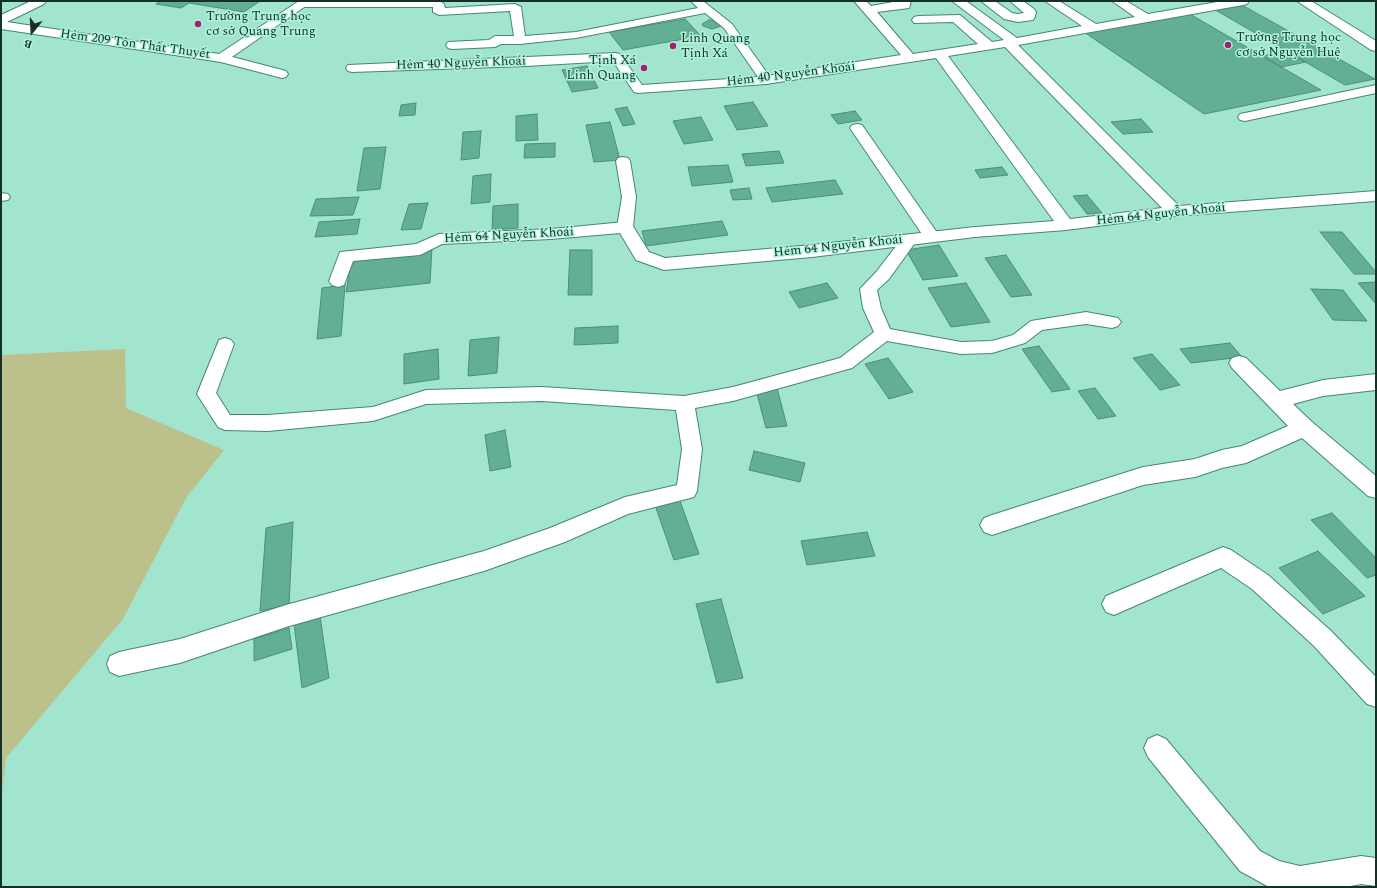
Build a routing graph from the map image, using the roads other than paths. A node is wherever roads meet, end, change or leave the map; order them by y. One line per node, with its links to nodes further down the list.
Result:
1 (40, 1): 17 (street)
2 (696, 1): 14 (lane)
3 (905, 1): 13 (street)
4 (958, 1): 23 (street)
5 (987, 1): 15 (street)
6 (1016, 1): 15 (street)
7 (1051, 1): 20 (street)
8 (1118, 1): 16 (street)
9 (1242, 1): 16 (street, Hẻm 40 Nguyễn Khoái)
10 (1303, 1): 26 (street)
11 (305, 3): 12 (lane); 28 (street)
12 (477, 5): 22 (lane)
13 (864, 6): 29 (street)
14 (706, 10): 22 (lane); 32 (lane)
15 (1018, 18): 21 (street)
16 (1146, 18): 20 (street, Hẻm 40 Nguyễn Khoái)
17 (1, 20)
18 (918, 20): 25 (street)
19 (1, 25): 28 (street, Hẻm 209 Tôn Thất Thuyết)
20 (1094, 28): 21 (street, Hẻm 40 Nguyễn Khoái)
21 (1045, 36): 23 (street, Hẻm 40 Nguyễn Khoái)
22 (520, 40): 24 (lane)
23 (1012, 43): 25 (street, Hẻm 40 Nguyễn Khoái); 38 (street)
24 (452, 45)
25 (989, 46): 27 (street, Hẻm 40 Nguyễn Khoái)
26 (1376, 48)
27 (939, 53): 29 (street, Hẻm 40 Nguyễn Khoái); 39 (street)
28 (221, 58): 31 (lane)
29 (910, 58): 32 (street, Hẻm 40 Nguyễn Khoái)
30 (352, 68): 32 (lane, Hẻm 40 Nguyễn Khoái)
31 (282, 74)
32 (766, 80)
33 (1376, 89): 34 (lane)
34 (1245, 117)
35 (857, 128): 41 (lane)
36 (623, 161): 40 (lane)
37 (1376, 196): 38 (street, Hẻm 64 Nguyễn Khoái)
38 (1175, 212): 39 (street, Hẻm 64 Nguyễn Khoái)
39 (1066, 225): 41 (street, Hẻm 64 Nguyễn Khoái)
40 (624, 227): 42 (street, Hẻm 64 Nguyễn Khoái); 43 (street, Hẻm 64 Nguyễn Khoái)
41 (932, 237): 42 (street, Hẻm 64 Nguyễn Khoái)
42 (909, 240): 45 (lane)
43 (338, 281)
44 (1112, 322): 45 (lane)
45 (884, 334): 50 (lane)
46 (225, 344): 50 (lane)
47 (1239, 363): 49 (street)
48 (1376, 382): 49 (street)
49 (1276, 400): 51 (street)
50 (684, 402): 55 (lane)
51 (1304, 428): 52 (street); 53 (street)
52 (1376, 489)
53 (992, 525)
54 (1114, 604): 56 (lane)
55 (119, 664)
56 (1376, 695)
57 (1157, 748): 58 (lane)
58 (1376, 872)

